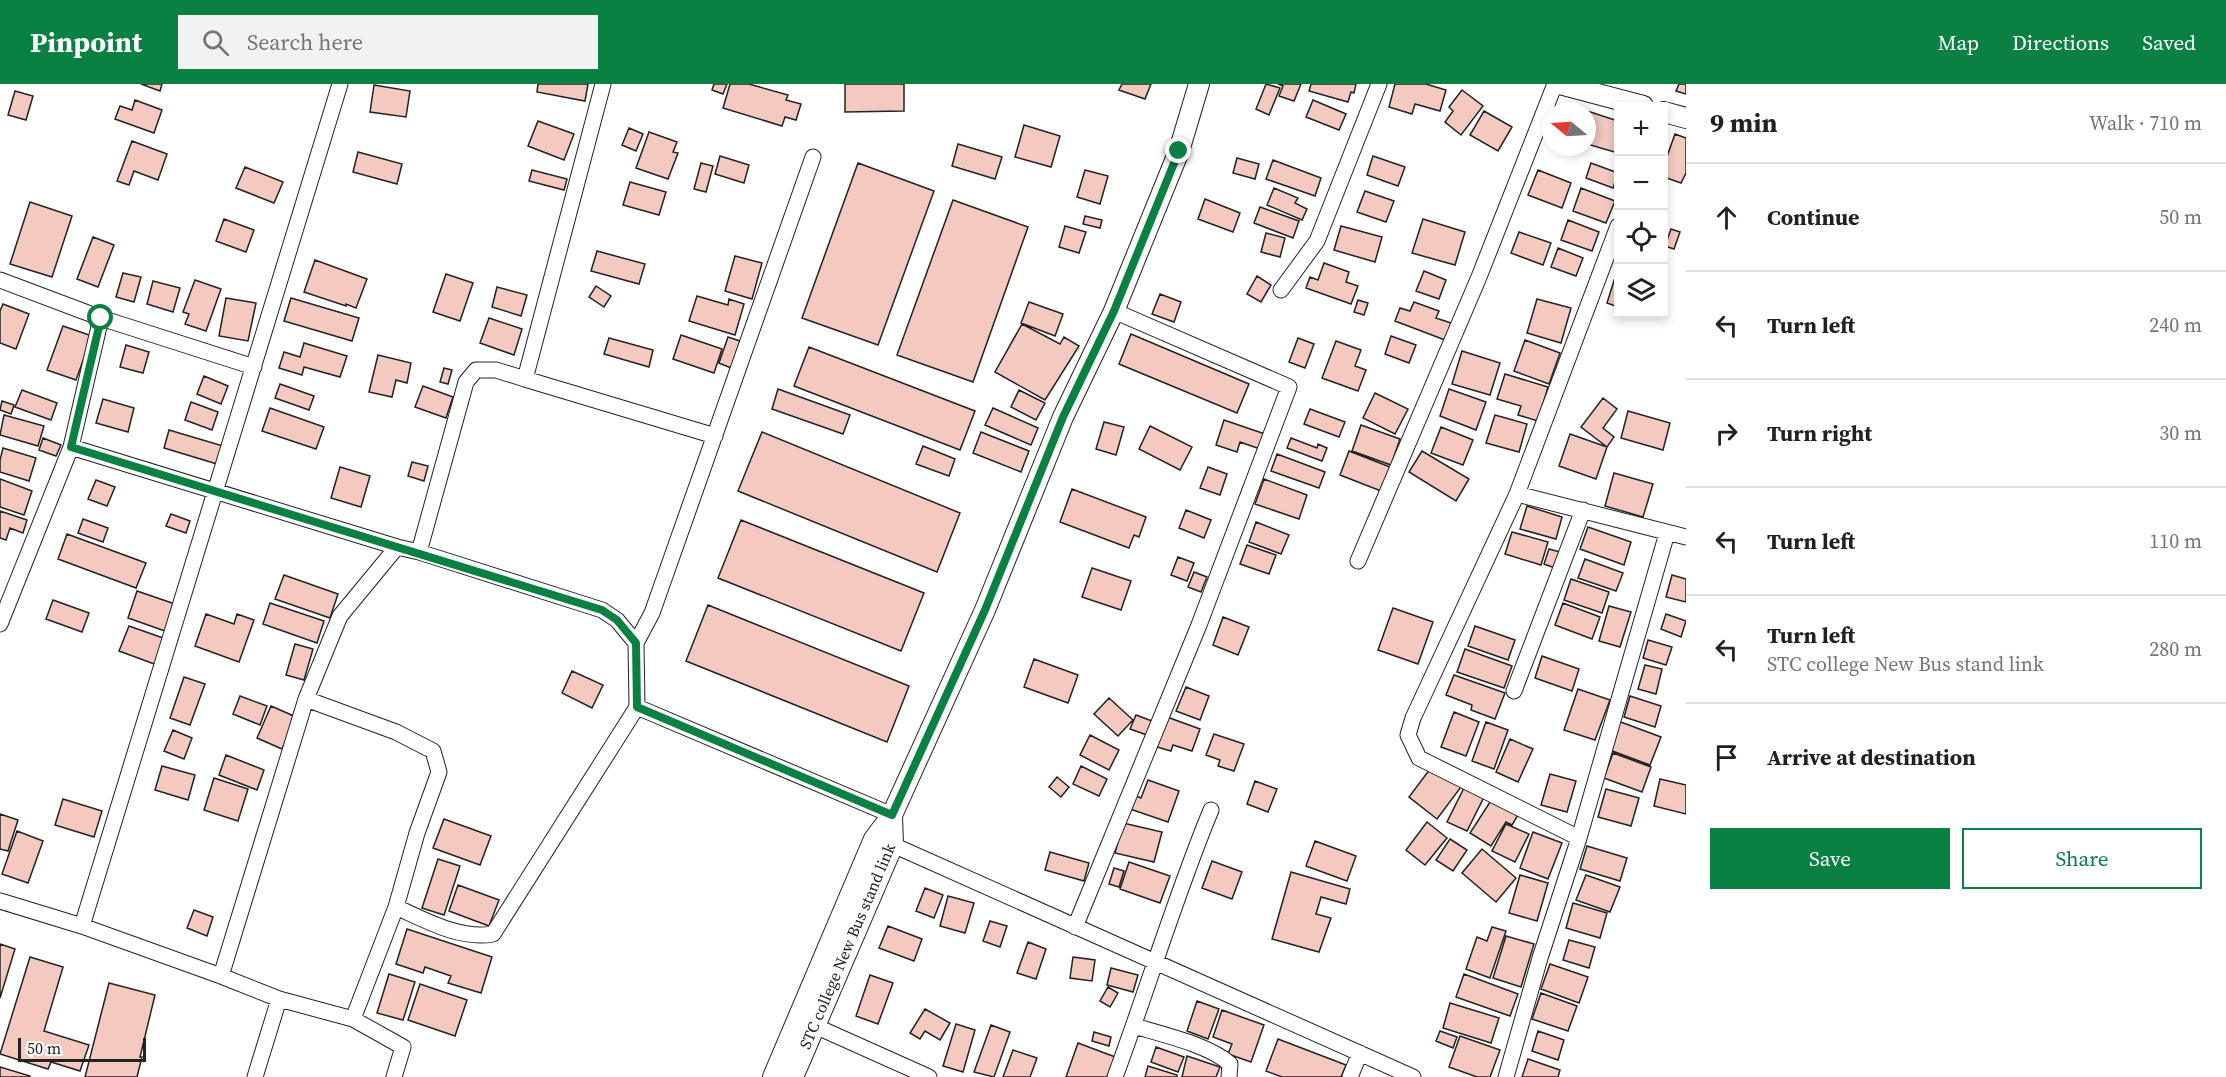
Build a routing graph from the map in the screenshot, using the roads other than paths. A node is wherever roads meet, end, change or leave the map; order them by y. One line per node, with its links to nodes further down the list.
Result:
1 (340, 84): 16 (street)
2 (603, 84): 17 (street)
3 (1200, 84): 14 (street, STC college New Bus stand link)
4 (1379, 84): 13 (street)
5 (1555, 84): 27 (street)
6 (1560, 84): 7 (street)
7 (1628, 102)
8 (1668, 113): 9 (street)
9 (1686, 118)
10 (813, 157): 18 (street)
11 (1614, 237): 21 (street)
12 (0, 280): 15 (street)
13 (1281, 290)
14 (1114, 311): 34 (street, STC college New Bus stand link); 40 (street)
15 (101, 318): 16 (street); 19 (street)
16 (254, 368): 20 (street)
17 (525, 379): 18 (street); 26 (street)
18 (715, 436): 29 (street)
19 (71, 447): 20 (street); 28 (street)
20 (216, 493): 25 (street); 39 (street)
21 (1517, 494): 22 (street); 35 (street)
22 (1583, 510): 23 (street); 30 (street)
23 (1667, 533): 24 (street); 35 (street)
24 (1686, 537)
25 (397, 547): 26 (street); 31 (street)
26 (419, 552): 29 (street)
27 (1358, 561)
28 (0, 624)
29 (636, 643): 32 (street)
30 (1514, 691)
31 (306, 699): 38 (street); 42 (street)
32 (637, 707): 34 (street); 38 (street)
33 (1211, 810): 41 (street)
34 (892, 815): 36 (street, STC college New Bus stand link); 50 (street)
35 (1579, 838): 57 (street)
36 (893, 844): 40 (street); 45 (street, STC college New Bus stand link)
37 (0, 901): 39 (street)
38 (396, 907): 44 (street)
39 (82, 926): 42 (street)
40 (1076, 927): 41 (street)
41 (1157, 962): 46 (street); 47 (street)
42 (221, 976): 43 (street)
43 (279, 999): 44 (street); 48 (street)
44 (353, 1019): 49 (street)
45 (815, 1026): 51 (street, STC college New Bus stand link); 52 (street)
46 (1134, 1026): 53 (street); 54 (street)
47 (1360, 1053): 55 (street); 56 (street)
48 (255, 1077)
49 (394, 1077)
50 (773, 1077)
51 (793, 1077)
52 (929, 1077)
53 (1115, 1077)
54 (1229, 1077)
55 (1350, 1077)
56 (1413, 1077)
57 (1506, 1077)

